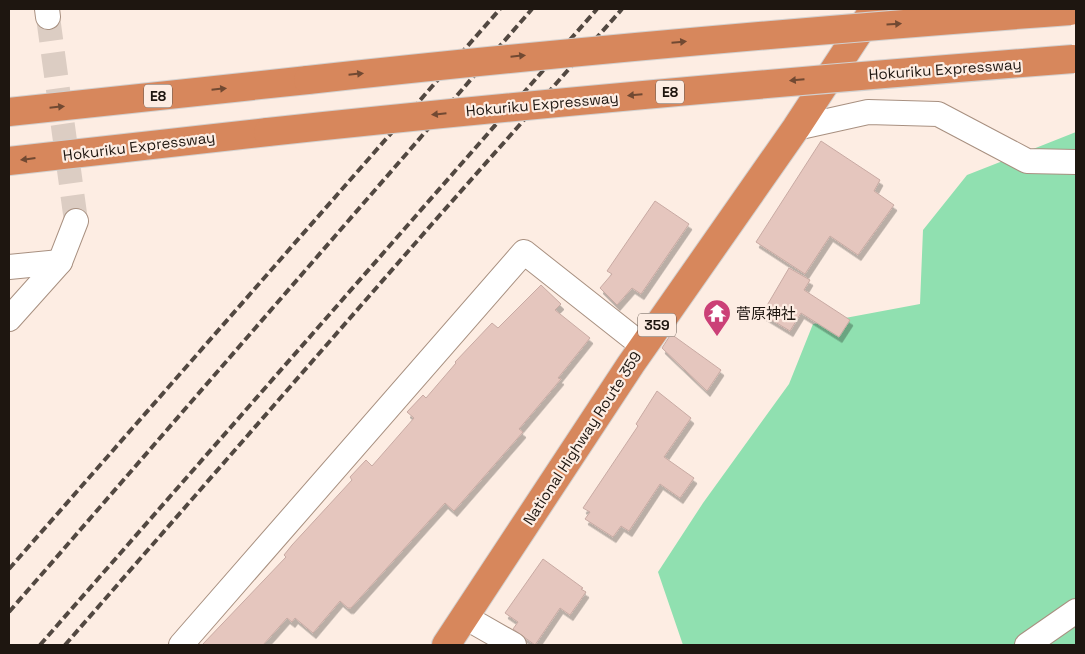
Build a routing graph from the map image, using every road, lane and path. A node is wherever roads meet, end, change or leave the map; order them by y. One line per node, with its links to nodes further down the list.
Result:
1 (874, 9): 5 (highway, National Highway Route 359 / 359)
2 (1073, 11): 4 (highway, E8, one-way to 2, bridge)
3 (1074, 59): 6 (highway, Hokuriku Expressway / E8, one-way to 6, bridge)
4 (9, 112)
5 (796, 128): 7 (street); 12 (highway, National Highway Route 359 / 359)
6 (9, 161)
7 (1076, 162)
8 (76, 221): 9 (street)
9 (60, 262): 10 (street); 11 (street)
10 (9, 267)
11 (9, 319)
12 (643, 346): 14 (highway, National Highway Route 359 / 359); 15 (street)
13 (1076, 611): 18 (street)
14 (465, 617): 16 (highway, National Highway Route 359 / 359); 17 (street)
15 (181, 645)
16 (446, 645)
17 (514, 645)
18 (1026, 645)

